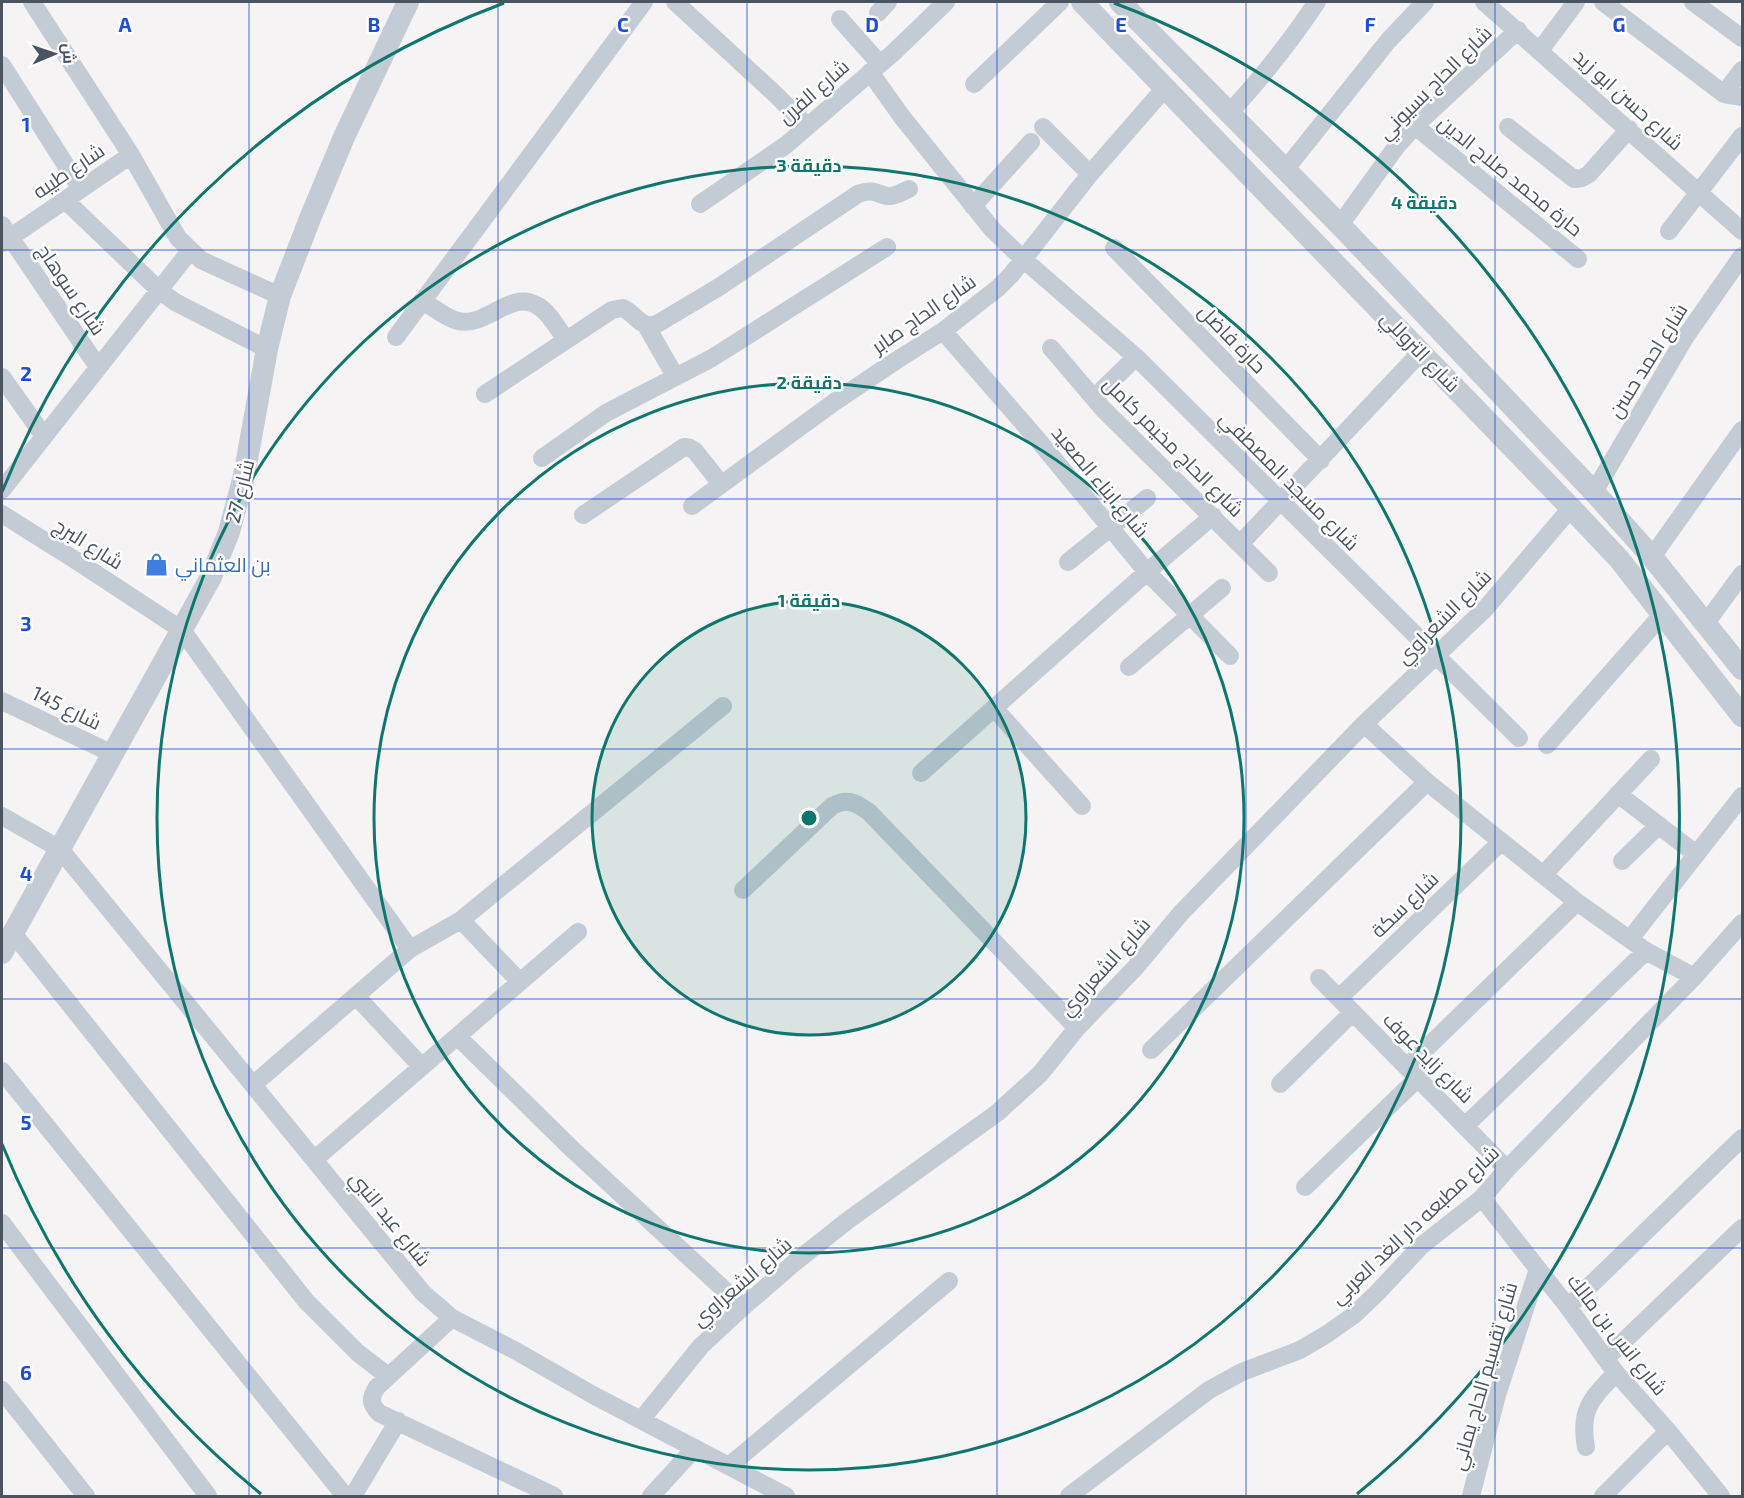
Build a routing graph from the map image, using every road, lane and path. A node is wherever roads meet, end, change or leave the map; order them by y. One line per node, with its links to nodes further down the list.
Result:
1 (32, 2): 34 (street)
2 (408, 2): 54 (street, شارع 27)
3 (644, 2): 55 (street)
4 (675, 2): 27 (street)
5 (946, 2): 20 (street, شارع الفرن)
6 (1060, 2): 22 (street)
7 (1082, 2): 23 (street, شارع التروللي)
8 (1120, 2): 26 (street, شارع التروللي)
9 (1317, 2): 26 (street)
10 (1425, 2): 35 (street)
11 (1484, 2): 16 (street, شارع حسن ابو زيد)
12 (1576, 2): 18 (street)
13 (1603, 2): 24 (street)
14 (1703, 4): 17 (street)
15 (840, 19): 20 (street, شارع مسجد المصطفي)
16 (1518, 30): 18 (street, شارع حسن ابو زيد); 28 (street, شارع الحاج بسيوني)
17 (1743, 38)
18 (1541, 50): 31 (street, شارع حسن ابو زيد)
19 (2, 65): 37 (street)
20 (875, 68): 27 (street, شارع الفرن); 42 (street, شارع مسجد المصطفي)
21 (1743, 70): 24 (street)
22 (974, 84)
23 (1165, 88): 36 (street, شارع الحاج صابر); 62 (street, شارع التروللي)
24 (1724, 94): 25 (street)
25 (1743, 97)
26 (1229, 113): 35 (street, شارع التروللي)
27 (807, 126): 41 (street, شارع الفرن)
28 (1415, 126): 43 (street, شارع الحاج بسيوني); 52 (street, حارة محمد صلاح الدين)
29 (1043, 127): 36 (street)
30 (1508, 127): 31 (street)
31 (1629, 129): 39 (street, شارع حسن ابو زيد)
32 (1742, 137): 39 (street)
33 (1031, 142): 42 (street)
34 (131, 155): 37 (street, شارع طيبه); 49 (street)
35 (1285, 170): 43 (street, شارع التروللي)
36 (1090, 174): 51 (street, شارع الحاج صابر)
37 (81, 189): 40 (street, شارع طيبه)
38 (909, 189): 56 (street)
39 (1699, 193): 44 (street); 45 (street, شارع حسن ابو زيد)
40 (65, 200): 46 (street, شارع طيبه); 53 (street)
41 (700, 204)
42 (973, 206): 51 (street, شارع مسجد المصطفي)
43 (1340, 225): 75 (street, شارع التروللي)
44 (1670, 231)
45 (1743, 231)
46 (4, 235): 64 (street, شارع سوهاج)
47 (887, 247): 65 (street)
48 (1114, 248): 72 (street, حارة فاضل)
49 (190, 251): 53 (street); 54 (street)
50 (1743, 256): 75 (street, شارع احمد حسن)
51 (1023, 259): 57 (street, شارع الحاج صابر); 63 (street, شارع مسجد المصطفي)
52 (1578, 260)
53 (160, 291): 61 (street); 64 (street)
54 (280, 296): 61 (street, شارع 27)
55 (422, 301): 58 (street); 59 (street)
56 (647, 327): 59 (street); 65 (street)
57 (944, 331): 73 (street, شارع الحاج صابر); 83 (street, شارع ابناء الصعيد)
58 (396, 337)
59 (567, 340): 67 (street)
60 (1050, 348): 68 (street, شارع الحاج مخيمر كامل)
61 (267, 349): 94 (street, شارع 27)
62 (1422, 351): 72 (street); 79 (street, شارع التروللي)
63 (1136, 357): 68 (street); 77 (street, شارع مسجد المصطفي)
64 (98, 367): 70 (street)
65 (675, 376): 71 (street)
66 (2, 377): 70 (street)
67 (484, 394)
68 (1094, 398): 82 (street, شارع الحاج مخيمر كامل)
69 (1743, 430): 85 (street)
70 (44, 436): 74 (street)
71 (542, 458)
72 (1321, 460): 77 (street)
73 (721, 484): 78 (street, شارع الحاج صابر); 81 (street)
74 (2, 490)
75 (1594, 492): 85 (street, شارع التروللي)
76 (1147, 498): 83 (street)
77 (1280, 502): 84 (street); 96 (street, شارع مسجد المصطفي)
78 (692, 506)
79 (1571, 508): 92 (street, شارع التروللي); 96 (street, شارع الشعراوي)
80 (2, 514): 94 (street, شارع البرج)
81 (583, 515)
82 (1213, 516): 84 (street, شارع الحاج مخيمر كامل); 87 (street)
83 (1110, 527): 86 (street); 87 (street, شارع ابناء الصعيد)
84 (1240, 544): 88 (street, شارع الحاج مخيمر كامل)
85 (1653, 557): 93 (street, شارع التروللي)
86 (1068, 562)
87 (1147, 572): 91 (street, شارع ابناء الصعيد); 101 (street)
88 (1269, 573)
89 (1743, 574): 93 (street)
90 (1222, 588): 91 (street)
91 (1188, 615): 95 (street, شارع ابناء الصعيد); 97 (street)
92 (1661, 616): 102 (street, شارع التروللي); 105 (street)
93 (1706, 624): 98 (street, شارع التروللي)
94 (182, 630): 106 (street, شارع 27); 127 (street)
95 (1230, 656)
96 (1436, 657): 103 (street, شارع الشعراوي); 104 (street, شارع مسجد المصطفي)
97 (1130, 667)
98 (1743, 669)
99 (2, 700): 106 (street, شارع 145)
100 (723, 706): 122 (street)
101 (994, 708): 108 (street); 112 (street)
102 (1743, 716)
103 (1364, 724): 109 (street); 135 (street, شارع الشعراوي)
104 (1519, 738)
105 (1546, 745)
106 (113, 754): 116 (street, شارع 27)
107 (1651, 759): 110 (street)
108 (921, 773)
109 (1427, 782): 115 (street); 137 (street)
110 (1618, 794): 114 (street); 119 (street)
111 (1743, 796): 117 (street)
112 (1082, 807)
113 (2, 816): 116 (street)
114 (1659, 825): 117 (street); 118 (street)
115 (1501, 842): 119 (street); 133 (street, شارع سكة)
116 (60, 849): 126 (street, شارع 27); 141 (street, شارع عبد النبي)
117 (1696, 855): 125 (street)
118 (1622, 861)
119 (1543, 874): 121 (street)
120 (743, 890): 135 (street)
121 (1577, 902): 125 (street); 140 (street)
122 (461, 920): 127 (street); 131 (street)
123 (1743, 923): 129 (street, شارع مطبعه دار الغد العربي)
124 (578, 932): 131 (street)
125 (1630, 939): 128 (street)
126 (5, 946): 157 (street)
127 (410, 949): 132 (street)
128 (1646, 951): 129 (street); 143 (street)
129 (1694, 977): 146 (street, شارع مطبعه دار الغد العربي)
130 (1319, 978): 133 (street, شارع زايد عوف)
131 (520, 982): 136 (street)
132 (356, 996): 138 (street); 141 (street)
133 (1339, 998): 134 (street, شارع زايد عوف)
134 (1353, 1012): 140 (street, شارع زايد عوف); 142 (street)
135 (1077, 1028): 153 (street, شارع الشعراوي)
136 (458, 1037): 138 (street); 153 (street)
137 (1151, 1050)
138 (422, 1067): 145 (street)
139 (2, 1071): 168 (street)
140 (1413, 1073): 143 (street, شارع زايد عوف); 147 (street)
141 (254, 1084): 145 (street, شارع عبد النبي)
142 (1280, 1084)
143 (1465, 1126): 146 (street, شارع زايد عوف)
144 (1743, 1137): 154 (street)
145 (315, 1159): 155 (street, شارع عبد النبي)
146 (1507, 1168): 148 (street, شارع مطبعه دار الغد العربي)
147 (1305, 1187)
148 (1482, 1198): 151 (street, شارع انس بن مالك); 173 (street, شارع مطبعه دار الغد العربي)
149 (2, 1223): 167 (street)
150 (1743, 1228): 156 (street)
151 (1538, 1269): 154 (street, شارع انس بن مالك); 174 (street, شارع تقسيم الحاج يماني)
152 (950, 1281): 164 (street)
153 (743, 1307): 159 (street, شارع الشعراوي)
154 (1568, 1307): 156 (street, شارع انس بن مالك)
155 (452, 1318): 157 (street); 159 (street, شارع عبد النبي)
156 (1611, 1365): 161 (street, شارع انس بن مالك); 162 (street)
157 (388, 1376): 160 (street)
158 (2, 1390): 166 (street)
159 (641, 1420): 163 (street, شارع عبد النبي)
160 (398, 1421): 169 (street); 170 (street)
161 (1668, 1431): 165 (street); 175 (street, شارع انس بن مالك)
162 (1586, 1447)
163 (695, 1448): 164 (street, شارع عبد النبي); 171 (street)
164 (729, 1466): 172 (street, شارع عبد النبي)
165 (1603, 1496)
166 (86, 1497)
167 (208, 1497)
168 (345, 1497)
169 (353, 1497)
170 (554, 1497)
171 (651, 1497)
172 (786, 1497)
173 (1069, 1497)
174 (1471, 1497)
175 (1720, 1497)

